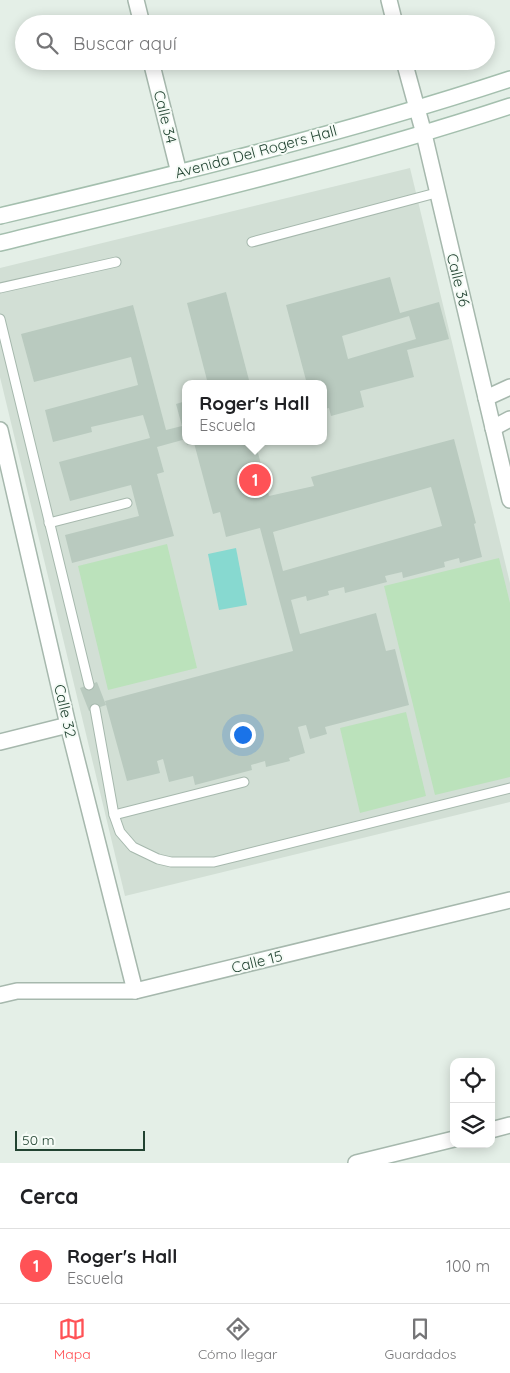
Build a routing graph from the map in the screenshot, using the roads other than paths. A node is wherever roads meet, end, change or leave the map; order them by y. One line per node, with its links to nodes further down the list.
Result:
1 (136, 0): 3 (street)
2 (389, 0): 4 (street)
3 (140, 15)
4 (393, 15)
5 (153, 70): 11 (street, Calle 34)
6 (406, 70): 9 (street, Calle 36)
7 (510, 79): 9 (street, Avenida Del Rogers Hall)
8 (510, 106): 10 (street, Avenida Del Rogers Hall)
9 (416, 110): 10 (street, Calle 36); 11 (street, Avenida Del Rogers Hall)
10 (424, 134): 12 (street, Calle 36); 15 (street, Avenida Del Rogers Hall)
11 (179, 172): 13 (street, Avenida Del Rogers Hall)
12 (436, 193): 14 (lane); 20 (street, Calle 36)
13 (0, 216)
14 (252, 242)
15 (0, 243)
16 (116, 262): 17 (lane)
17 (0, 288)
18 (0, 319): 27 (lane)
19 (510, 386): 20 (street)
20 (486, 398): 22 (street, Calle 36)
21 (510, 419): 22 (street)
22 (493, 428): 25 (street, Calle 36)
23 (0, 430): 24 (street, Calle 32)
24 (7, 490): 30 (street, Calle 32)
25 (510, 500)
26 (127, 503): 27 (lane)
27 (50, 523): 28 (lane)
28 (89, 685)
29 (94, 709): 34 (lane)
30 (68, 725): 31 (street); 36 (street, Calle 32)
31 (0, 742)
32 (244, 782): 34 (lane)
33 (510, 788): 34 (lane)
34 (114, 815)
35 (510, 900): 36 (street, Calle 15)
36 (135, 991): 37 (street, Calle 15)
37 (0, 995)
38 (510, 1125): 39 (street)
39 (495, 1129)
40 (450, 1140): 41 (street)
41 (356, 1163)

